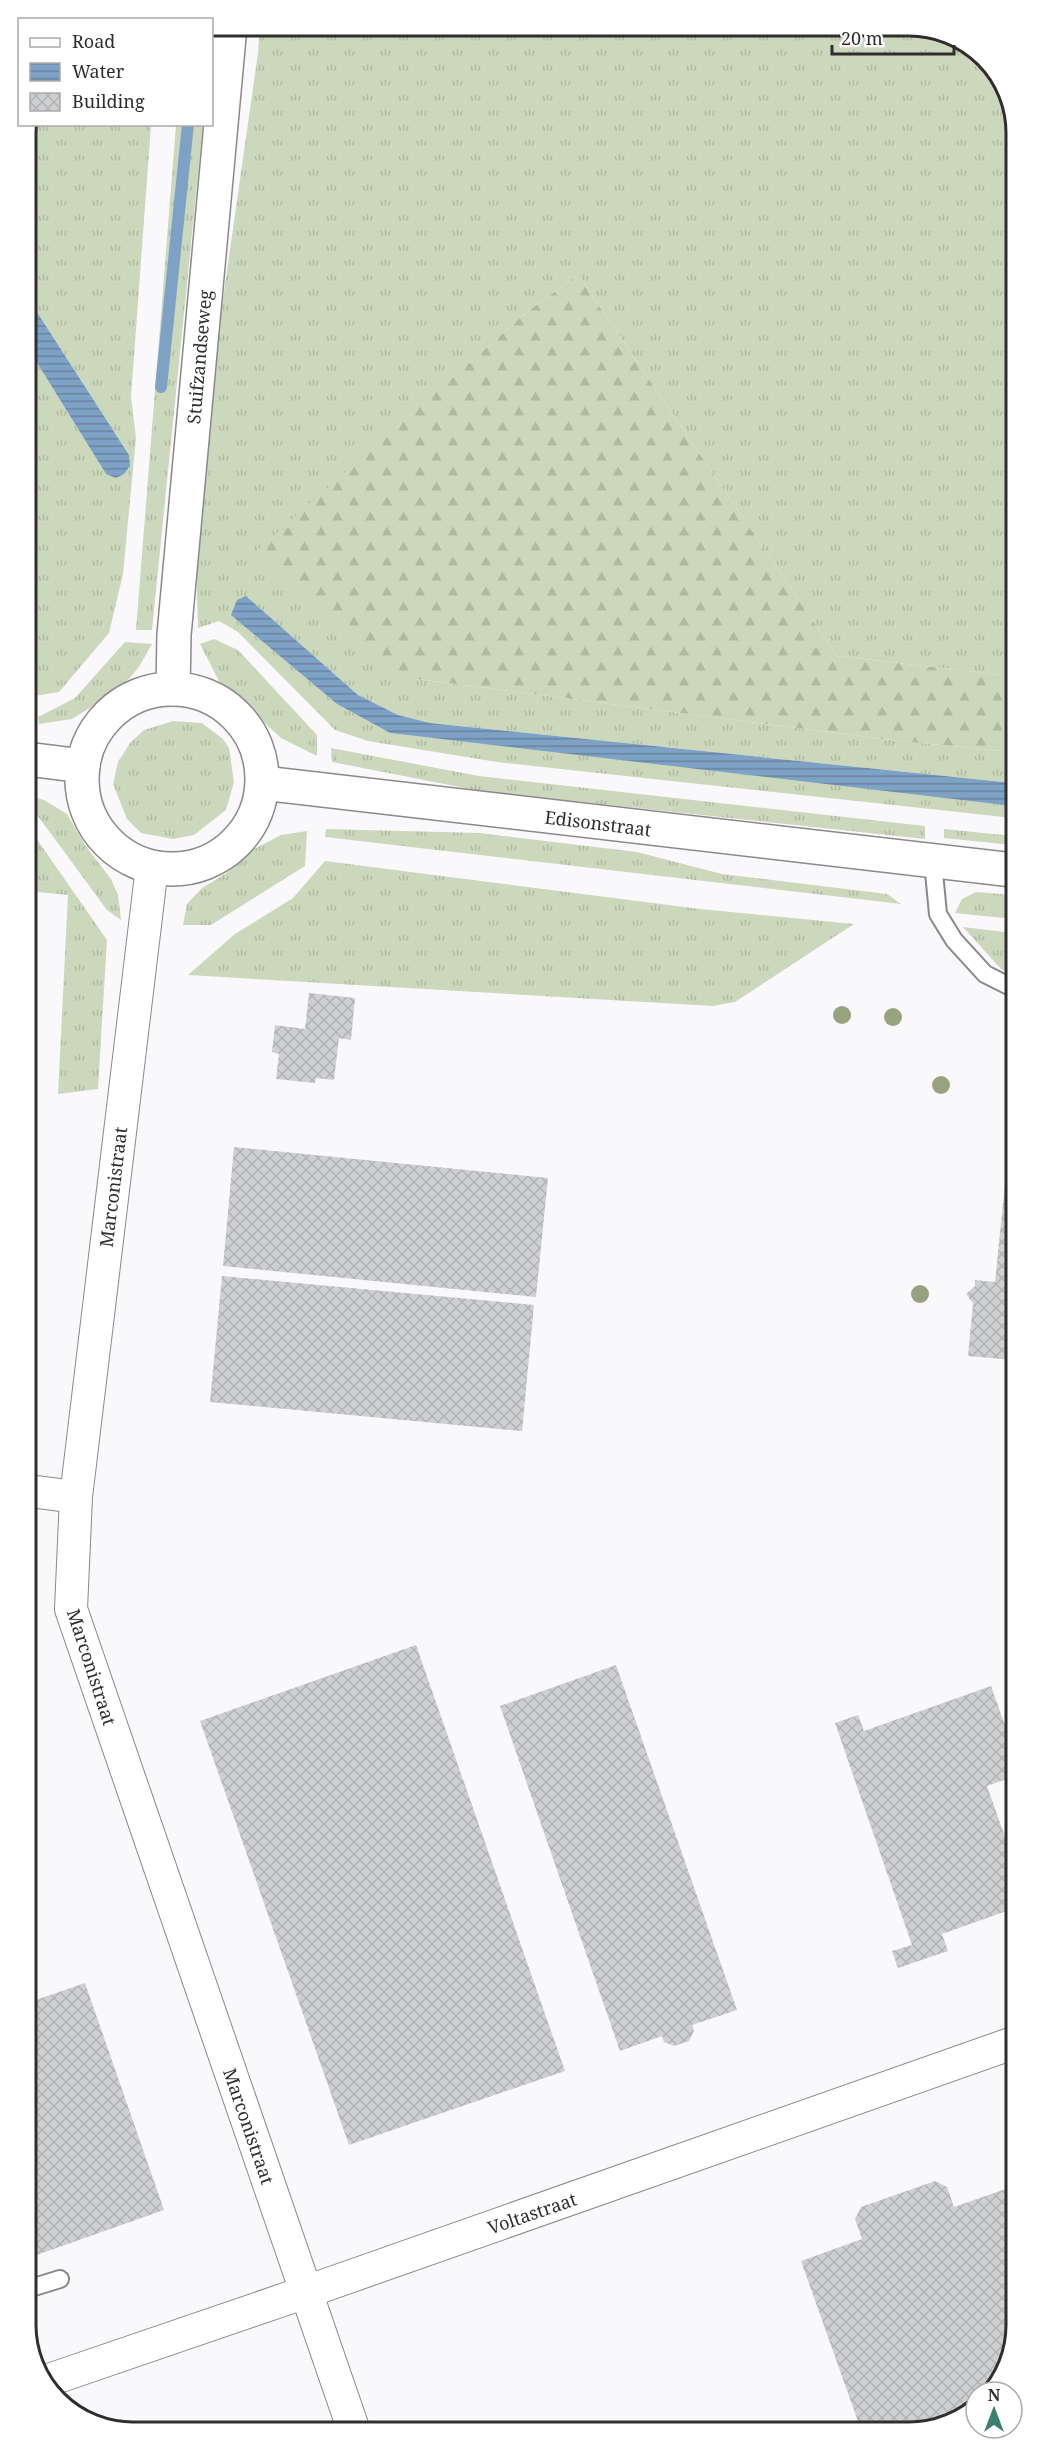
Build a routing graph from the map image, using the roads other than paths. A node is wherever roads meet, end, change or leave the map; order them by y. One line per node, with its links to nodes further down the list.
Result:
1 (229, 36): 2 (main road, Stuifzandseweg)
2 (173, 689): 4 (main road); 5 (main road)
3 (36, 760): 4 (main road)
4 (83, 766): 7 (main road)
5 (262, 783): 6 (main road, Edisonstraat); 7 (main road)
6 (933, 862): 8 (main road, Edisonstraat); 9 (lane)
7 (152, 867): 11 (street, Marconistraat)
8 (1006, 869)
9 (1006, 984)
10 (36, 1492): 11 (street)
11 (76, 1497): 15 (street, Marconistraat)
12 (1006, 2047): 15 (street, Voltastraat)
13 (60, 2279): 14 (lane)
14 (36, 2286)
15 (306, 2292): 16 (street, Voltastraat); 17 (street, Marconistraat)
16 (52, 2379)
17 (351, 2422)

